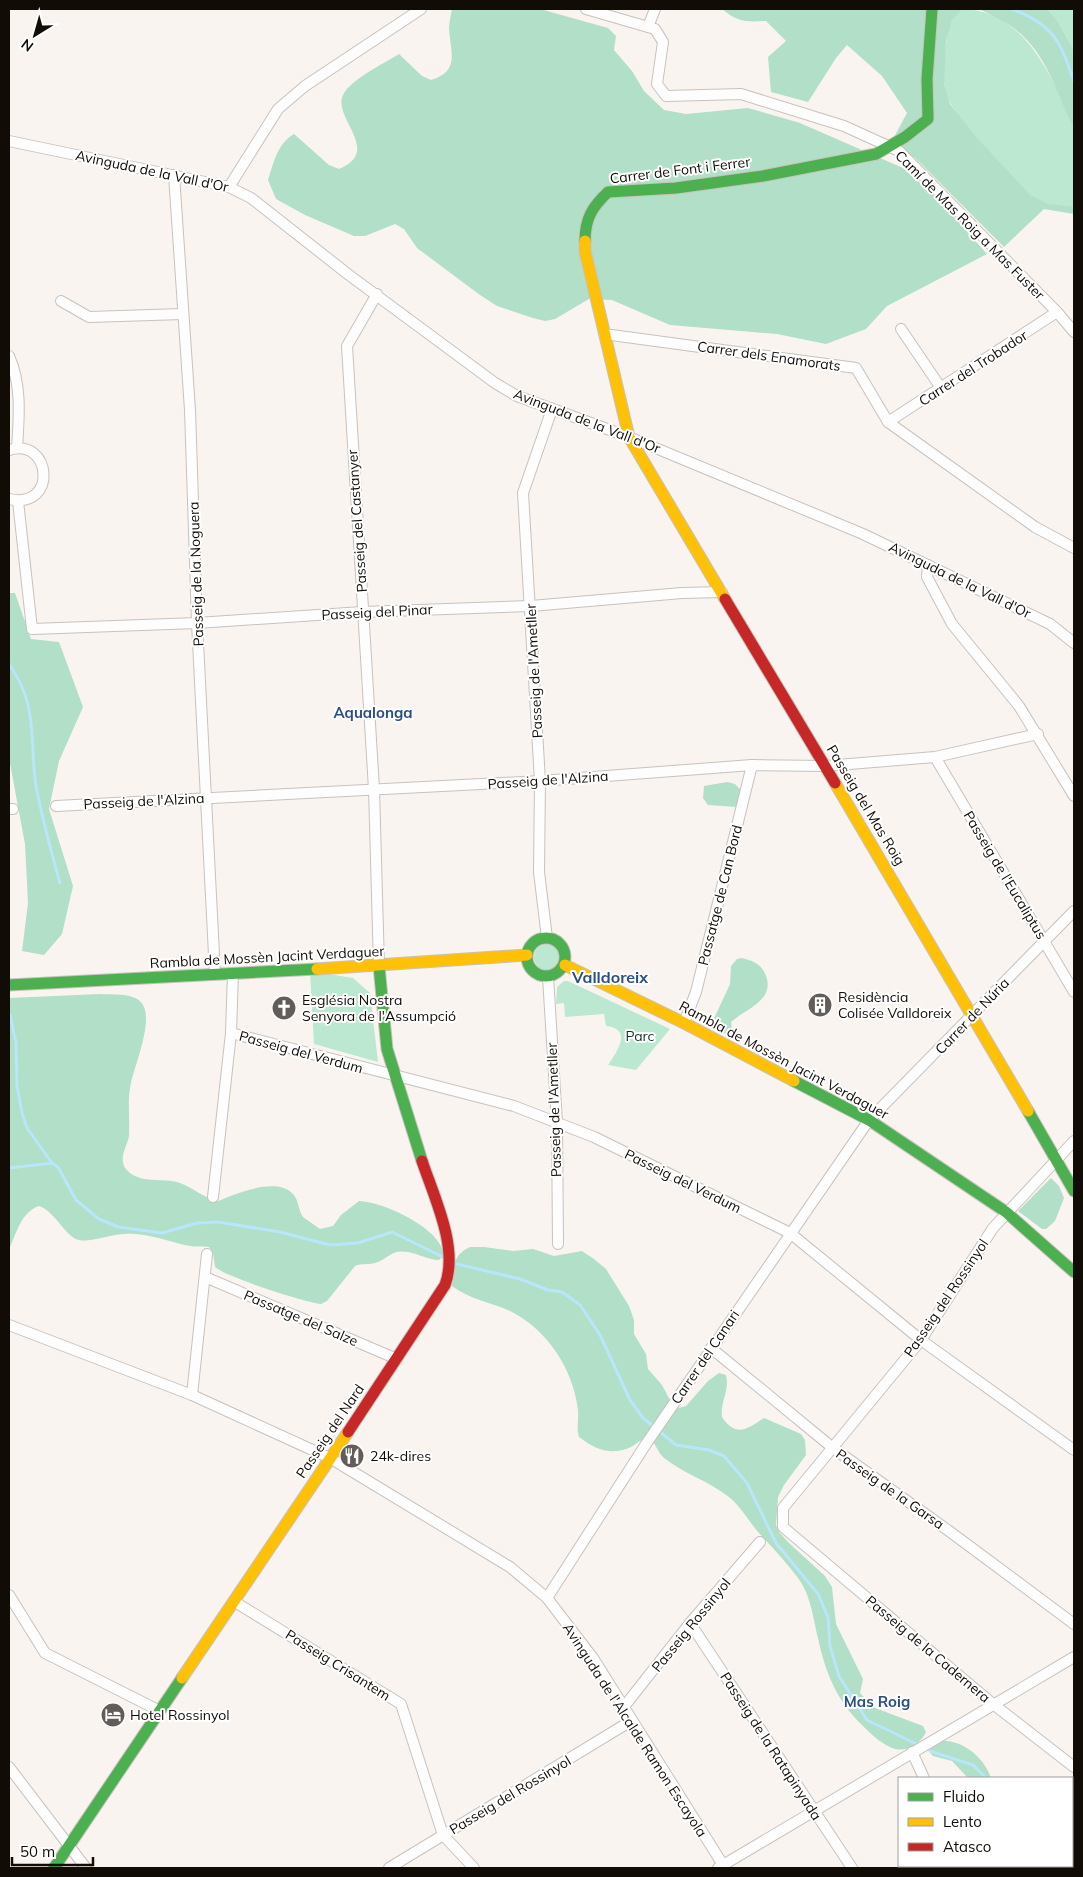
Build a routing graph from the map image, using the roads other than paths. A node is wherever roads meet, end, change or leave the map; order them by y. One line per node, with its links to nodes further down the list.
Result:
1 (421, 9): 9 (street)
2 (586, 9): 5 (street)
3 (655, 9): 5 (street)
4 (932, 9): 7 (street, Carrer de Font i Ferrer)
5 (648, 27): 7 (street, Camí de Mas Roig a Mas Fuster)
6 (9, 141): 8 (street, Avinguda de la Vall d'Or)
7 (890, 147): 12 (street, Camí de Mas Roig a Mas Fuster); 16 (street, Carrer de Font i Ferrer)
8 (174, 175): 9 (street, Avinguda de la Vall d'Or); 13 (street, Passeig de la Noguera)
9 (229, 187): 10 (street, Avinguda de la Vall d'Or)
10 (377, 294): 19 (street, Avinguda de la Vall d'Or); 28 (street, Passeig del Castanyer)
11 (61, 301): 13 (street)
12 (1058, 312): 15 (street, Camí de Mas Roig a Mas Fuster); 18 (street, Carrer del Trobador)
13 (183, 314): 29 (street, Passeig de la Noguera)
14 (901, 329): 18 (street)
15 (1074, 332)
16 (604, 334): 20 (street, Carrer dels Enamorats); 21 (street, Carrer de Font i Ferrer)
17 (9, 356): 22 (street)
18 (941, 388): 20 (street, Carrer del Trobador)
19 (552, 409): 21 (street, Avinguda de la Vall d'Or); 27 (street, Passeig de l'Ametller)
20 (888, 422): 24 (street, Carrer dels Enamorats)
21 (629, 437): 25 (street, Avinguda de la Vall d'Or); 26 (street, Passeig del Mas Roig)
22 (13, 449): 23 (street)
23 (13, 500): 29 (street, Passeig del Pinar)
24 (1074, 548)
25 (928, 565): 30 (street, Avinguda de la Vall d'Or); 31 (street)
26 (722, 592): 27 (street, Passeig del Pinar); 34 (street, Passeig del Mas Roig)
27 (531, 606): 28 (street, Passeig del Pinar); 35 (street, Passeig de l'Ametller)
28 (362, 612): 29 (street, Passeig del Pinar); 36 (street, Passeig del Castanyer)
29 (197, 623): 38 (street, Passeig de la Noguera)
30 (1074, 643)
31 (1038, 734): 32 (street, Passeig de l'Alzina); 37 (street)
32 (935, 757): 34 (street, Passeig de l'Alzina); 42 (street, Passeig de l'Eucaliptus)
33 (752, 765): 34 (street, Passeig de l'Alzina); 35 (street, Passeig de l'Alzina); 52 (street, Passatge de Can Bord)
34 (825, 766): 51 (street, Passeig del Mas Roig)
35 (540, 781): 36 (street, Passeig de l'Alzina); 41 (street, Passeig de l'Ametller)
36 (374, 789): 38 (street, Passeig de l'Alzina); 45 (street, Passeig del Castanyer)
37 (1074, 796)
38 (205, 797): 39 (street, Passeig de l'Alzina); 47 (street, Passeig de la Noguera)
39 (56, 806)
40 (1074, 910): 42 (street, Carrer de Núria)
41 (547, 938): 43 (street); 44 (street)
42 (1044, 942): 50 (street, Passeig de l'Eucaliptus); 51 (street, Carrer de Núria)
43 (527, 955): 45 (street, Rambla de Mossèn Jacint Verdaguer); 48 (street)
44 (564, 965): 48 (street); 52 (street, Rambla de Mossèn Jacint Verdaguer)
45 (379, 966): 46 (street, Rambla de Mossèn Jacint Verdaguer); 54 (street, Passeig del Nard)
46 (233, 973): 47 (street, Rambla de Mossèn Jacint Verdaguer); 53 (street)
47 (215, 974): 49 (street, Rambla de Mossèn Jacint Verdaguer)
48 (548, 977): 56 (street, Passeig de l'Ametller)
49 (9, 985)
50 (1074, 992)
51 (973, 1016): 55 (street, Carrer de Núria); 58 (street, Passeig del Mas Roig)
52 (684, 1023): 55 (street, Rambla de Mossèn Jacint Verdaguer)
53 (230, 1034): 54 (street, Passeig del Verdum); 60 (street)
54 (394, 1077): 56 (street, Passeig del Verdum); 70 (street, Passeig del Nard)
55 (869, 1120): 61 (street, Rambla de Mossèn Jacint Verdaguer); 62 (street, Carrer del Canari)
56 (557, 1122): 62 (street, Passeig del Verdum); 63 (street, Passeig de l'Ametller)
57 (1074, 1141): 58 (street, Passeig del Rossinyol)
58 (1056, 1161): 59 (street, Passeig del Mas Roig); 61 (street, Passeig del Rossinyol)
59 (1074, 1191)
60 (213, 1197)
61 (1006, 1212): 65 (street, Rambla de Mossèn Jacint Verdaguer); 68 (street, Passeig del Rossinyol)
62 (790, 1233): 68 (street, Passeig del Verdum); 69 (street, Carrer del Canari)
63 (558, 1244)
64 (208, 1254): 66 (street)
65 (1074, 1272)
66 (205, 1277): 70 (street, Passatge del Salze); 71 (street)
67 (9, 1325): 71 (street, Avinguda de l'Alcalde Ramon Escayola)
68 (921, 1340): 72 (street, Passeig del Rossinyol); 73 (street, Passeig del Verdum)
69 (710, 1348): 72 (street, Passeig de la Garsa); 78 (street, Carrer del Canari)
70 (397, 1359): 74 (street, Passeig del Nard)
71 (192, 1395): 74 (street, Avinguda de l'Alcalde Ramon Escayola)
72 (832, 1448): 75 (street, Passeig del Rossinyol); 81 (street, Passeig de la Garsa)
73 (1074, 1450)
74 (330, 1458): 78 (street, Avinguda de l'Alcalde Ramon Escayola); 79 (street, Passeig del Nard)
75 (784, 1527): 83 (street, Passeig de la Cadernera)
76 (760, 1542): 80 (street, Passeig Rossinyol)
77 (9, 1596): 85 (street)
78 (547, 1598): 84 (street, Avinguda de l'Alcalde Ramon Escayola)
79 (235, 1602): 85 (street, Passeig del Nard); 92 (street, Passeig Crisantem)
80 (690, 1623): 84 (street, Passeig Rossinyol); 91 (street, Passeig de la Ratapinyada)
81 (1074, 1624)
82 (1074, 1657): 83 (street)
83 (993, 1704): 87 (street); 89 (street, Passeig de la Cadernera)
84 (623, 1708): 86 (street, Avinguda de l'Alcalde Ramon Escayola)
85 (160, 1711): 93 (street, Passeig del Nard)
86 (631, 1721): 92 (street, Passeig del Rossinyol); 94 (street, Avinguda de l'Alcalde Ramon Escayola)
87 (912, 1752): 90 (street); 91 (street)
88 (9, 1767): 93 (street)
89 (1074, 1767)
90 (924, 1777)
91 (814, 1811): 94 (street); 99 (street, Passeig de la Ratapinyada)
92 (443, 1835): 97 (street, Passeig del Rossinyol); 98 (street)
93 (70, 1846): 95 (street, Passeig del Nard); 96 (street)
94 (722, 1867)
95 (54, 1868)
96 (86, 1868)
97 (389, 1868)
98 (474, 1868)
99 (852, 1868)

